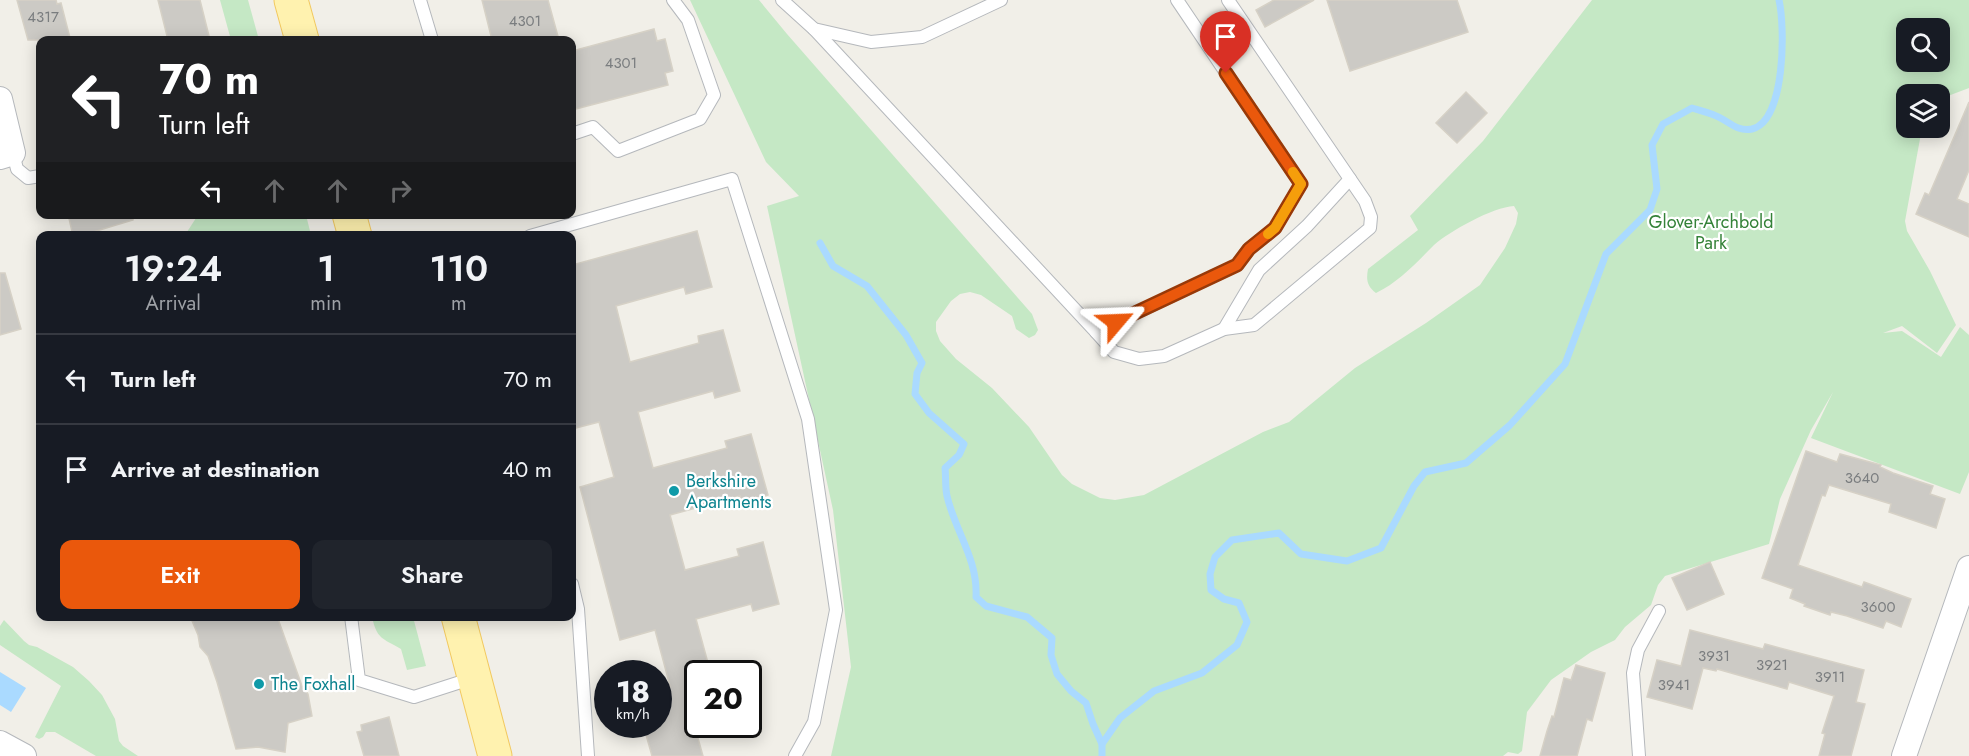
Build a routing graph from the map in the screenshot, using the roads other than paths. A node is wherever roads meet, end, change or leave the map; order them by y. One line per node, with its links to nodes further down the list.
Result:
1 (291, 0): 9 (main road)
2 (420, 0): 10 (lane)
3 (673, 0): 12 (lane)
4 (782, 0): 8 (lane)
5 (1001, 0): 8 (lane)
6 (1177, 0): 18 (lane)
7 (1228, 0): 15 (lane)
8 (814, 29): 18 (lane)
9 (301, 36)
10 (431, 36)
11 (0, 99): 13 (street)
12 (576, 133)
13 (7, 155): 14 (lane)
14 (36, 177)
15 (1350, 179): 17 (lane); 17 (lane)
16 (548, 231): 29 (lane)
17 (1224, 329): 18 (lane)
18 (1096, 332)
19 (1969, 568): 31 (street)
20 (576, 601): 28 (lane)
21 (1659, 611): 30 (lane)
22 (352, 621): 24 (lane)
23 (459, 621): 24 (main road)
24 (474, 677): 27 (main road)
25 (0, 743): 26 (street)
26 (24, 756)
27 (495, 756)
28 (588, 756)
29 (795, 756)
30 (1639, 756)
31 (1904, 756)

